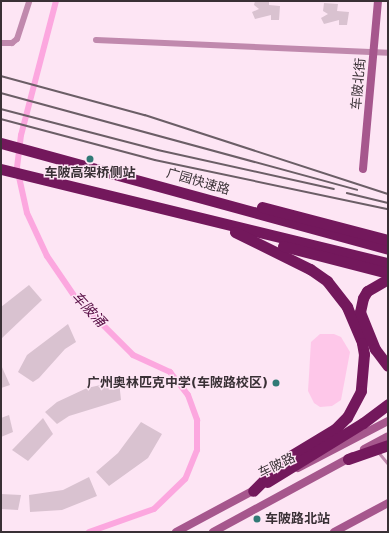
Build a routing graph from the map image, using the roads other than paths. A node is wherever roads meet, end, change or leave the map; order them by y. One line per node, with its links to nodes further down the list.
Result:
1 (29, 1): 4 (street)
2 (378, 1): 5 (main road, 车陂北街)
3 (96, 40): 5 (street)
4 (1, 43)
5 (374, 53): 6 (street); 9 (main road, 车陂北街)
6 (388, 53)
7 (1, 143): 10 (highway, 广园快速路)
8 (1, 169): 11 (highway)
9 (363, 169)
10 (162, 186): 12 (highway); 13 (highway, 广园快速路)
11 (216, 223): 14 (highway); 15 (highway); 25 (highway)
12 (388, 240)
13 (388, 249)
14 (388, 263)
15 (388, 273)
16 (388, 279): 17 (highway)
17 (388, 366)
18 (388, 404): 25 (highway)
19 (388, 421): 25 (main road, 车陂路)
20 (388, 436): 23 (main road)
21 (388, 445): 22 (highway)
22 (376, 449): 23 (highway); 24 (lane)
23 (348, 459): 28 (main road)
24 (388, 464)
25 (253, 490): 27 (main road, 车陂路)
26 (388, 503): 29 (main road)
27 (176, 532)
28 (213, 532)
29 (334, 532)

